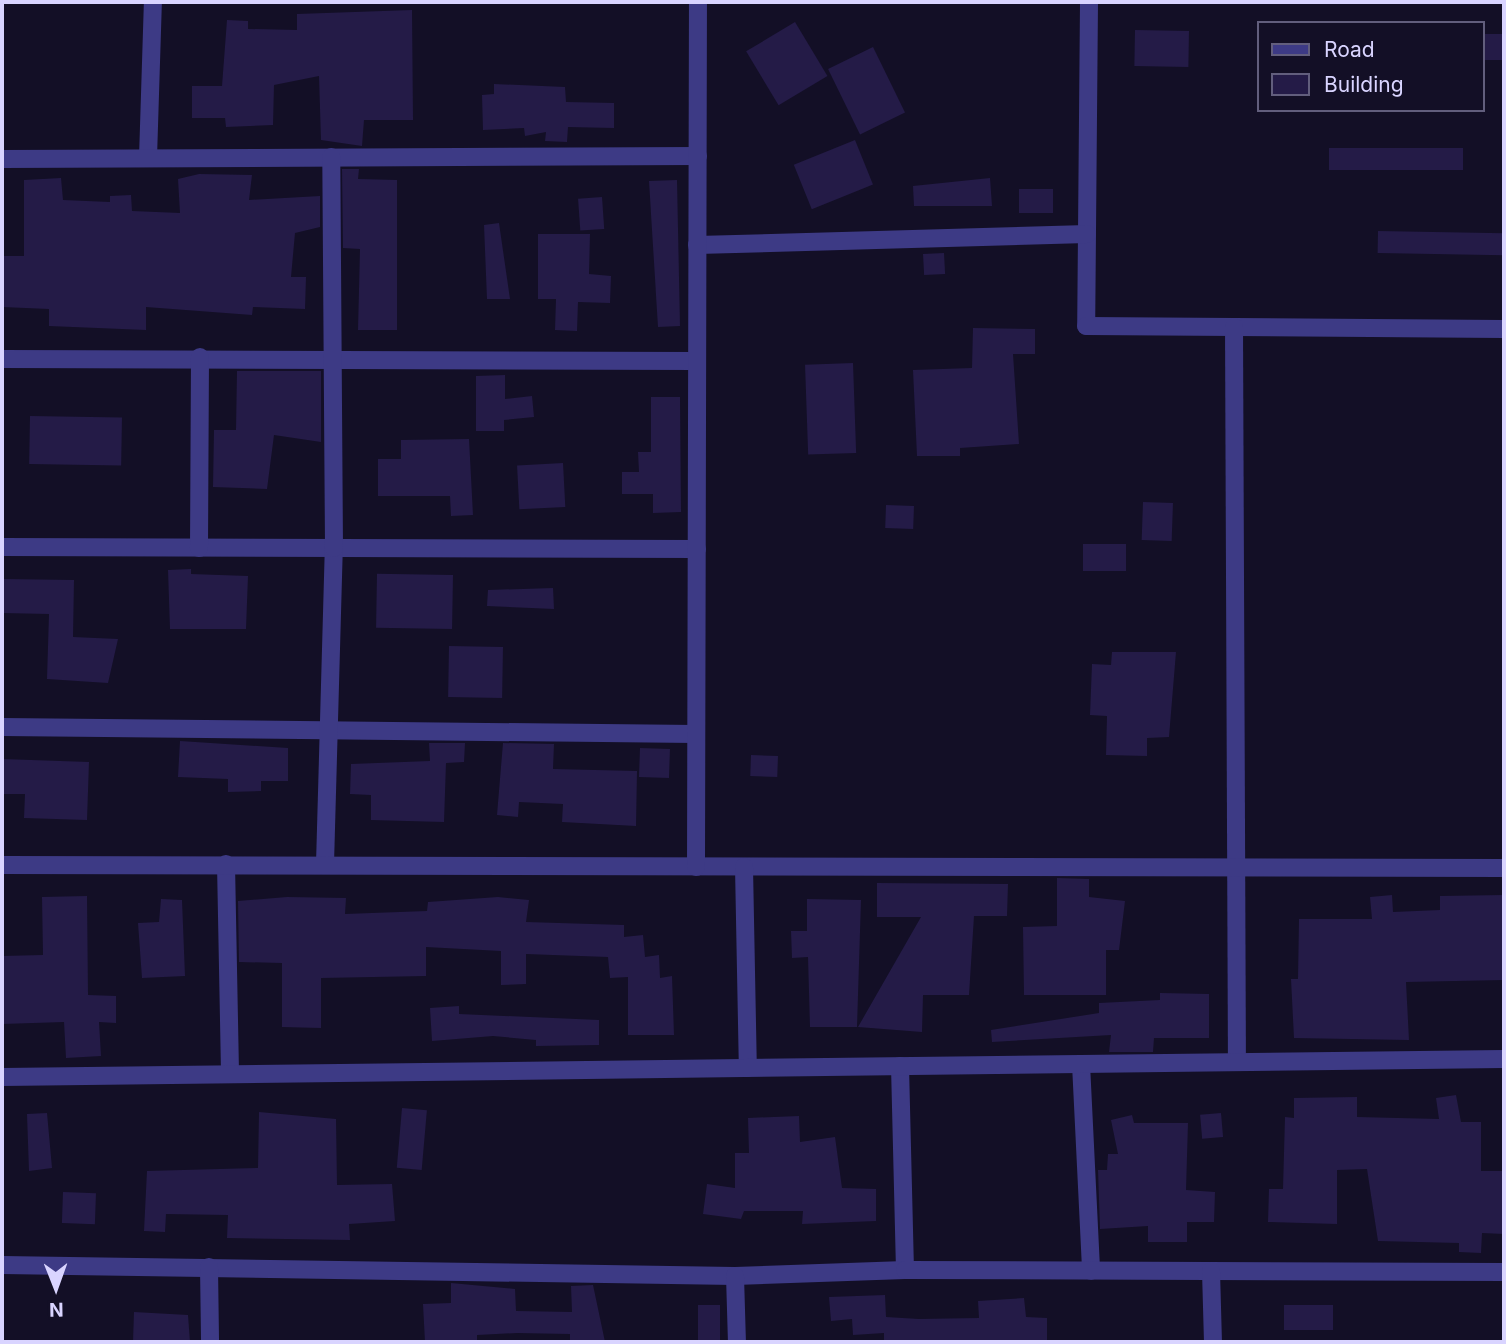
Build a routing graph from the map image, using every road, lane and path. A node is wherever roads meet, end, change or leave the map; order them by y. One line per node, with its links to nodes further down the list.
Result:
1 (153, 2): 6 (street)
2 (698, 2): 4 (street)
3 (1089, 2): 8 (street)
4 (698, 156): 5 (street); 9 (street)
5 (331, 157): 6 (street); 14 (street)
6 (148, 158): 7 (street)
7 (2, 159)
8 (1087, 234): 9 (street); 10 (street)
9 (697, 245): 15 (street)
10 (1234, 327): 11 (street); 28 (street)
11 (1504, 329)
12 (200, 357): 13 (street); 14 (street); 17 (street)
13 (2, 359)
14 (332, 361): 15 (street); 18 (street)
15 (697, 361): 19 (street)
16 (2, 547): 17 (street)
17 (199, 548): 18 (street)
18 (334, 548): 19 (street); 20 (street)
19 (696, 550): 22 (street)
20 (326, 726): 21 (street); 22 (street); 24 (street)
21 (2, 727)
22 (696, 734): 26 (street)
23 (226, 864): 24 (street); 25 (street); 35 (street)
24 (325, 864): 26 (street)
25 (2, 865)
26 (696, 867): 27 (street)
27 (744, 867): 28 (street); 34 (street)
28 (1235, 867): 29 (street); 31 (street)
29 (1504, 868)
30 (1504, 1059): 31 (street)
31 (1237, 1062): 32 (street)
32 (1081, 1064): 33 (street); 40 (street)
33 (900, 1066): 34 (street); 39 (street)
34 (748, 1068): 35 (street)
35 (230, 1074): 36 (street)
36 (2, 1077)
37 (2, 1265): 38 (street)
38 (209, 1266): 43 (street); 44 (street)
39 (905, 1270): 40 (street); 43 (street)
40 (1091, 1270): 41 (street)
41 (1211, 1271): 42 (street); 46 (street)
42 (1504, 1272)
43 (735, 1276): 45 (street)
44 (211, 1342)
45 (737, 1342)
46 (1213, 1342)

